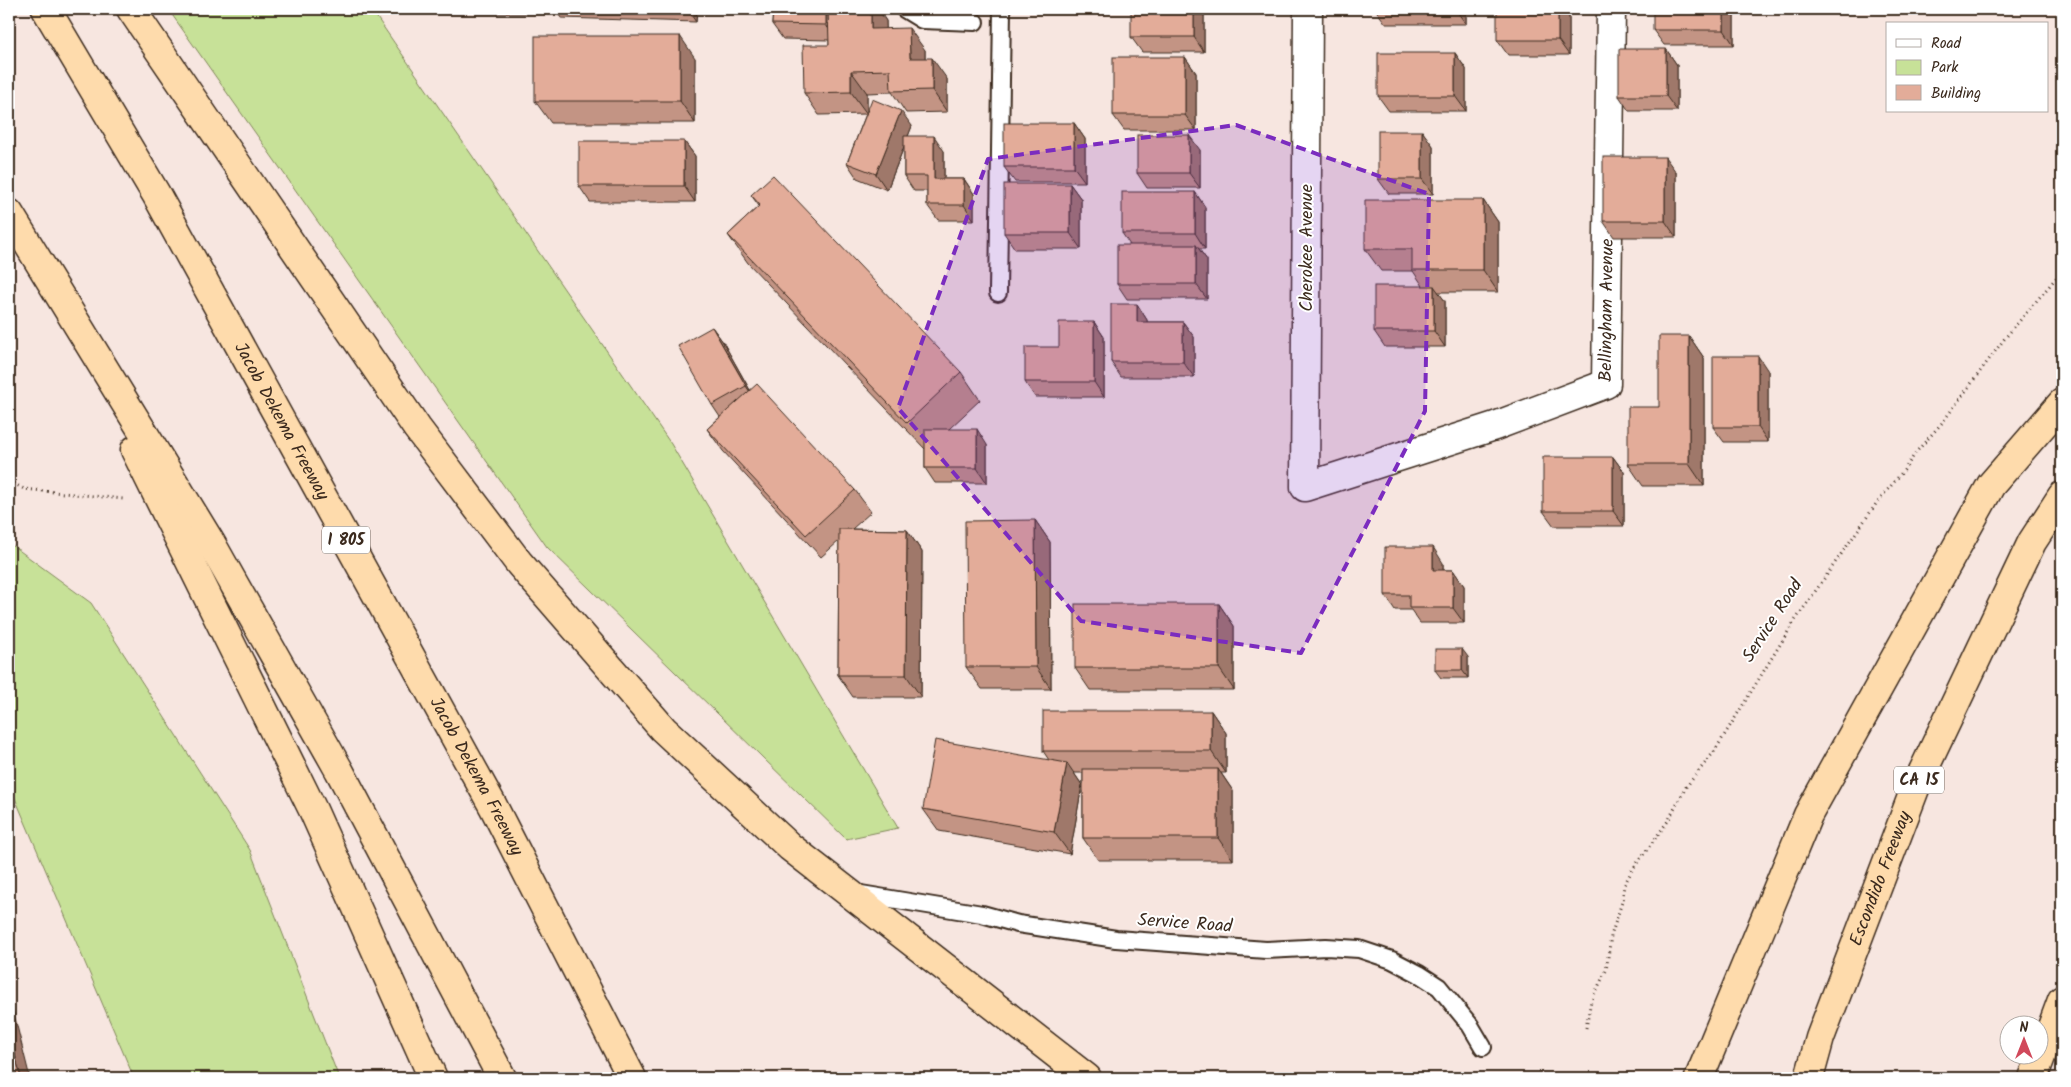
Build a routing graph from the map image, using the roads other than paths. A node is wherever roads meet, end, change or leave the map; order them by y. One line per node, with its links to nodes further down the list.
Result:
1 (46, 9): 19 (highway, Jacob Dekema Freeway / I 805)
2 (131, 9): 14 (highway)
3 (904, 9): 7 (lane)
4 (1002, 9): 10 (lane)
5 (1308, 9): 12 (street, Cherokee Avenue)
6 (1611, 9): 12 (street, Bellingham Avenue)
7 (975, 22)
8 (9, 212): 9 (highway)
9 (53, 282): 17 (highway); 18 (highway)
10 (998, 293)
11 (2062, 403): 21 (highway)
12 (1305, 487)
13 (2062, 496): 22 (highway, Escondido Freeway / CA 15)
14 (848, 892): 16 (lane, Service Road); 20 (highway)
15 (2062, 1000): 23 (highway)
16 (1483, 1047)
17 (432, 1078)
18 (502, 1078)
19 (632, 1078)
20 (1086, 1078)
21 (1699, 1078)
22 (1809, 1078)
23 (2033, 1078)

